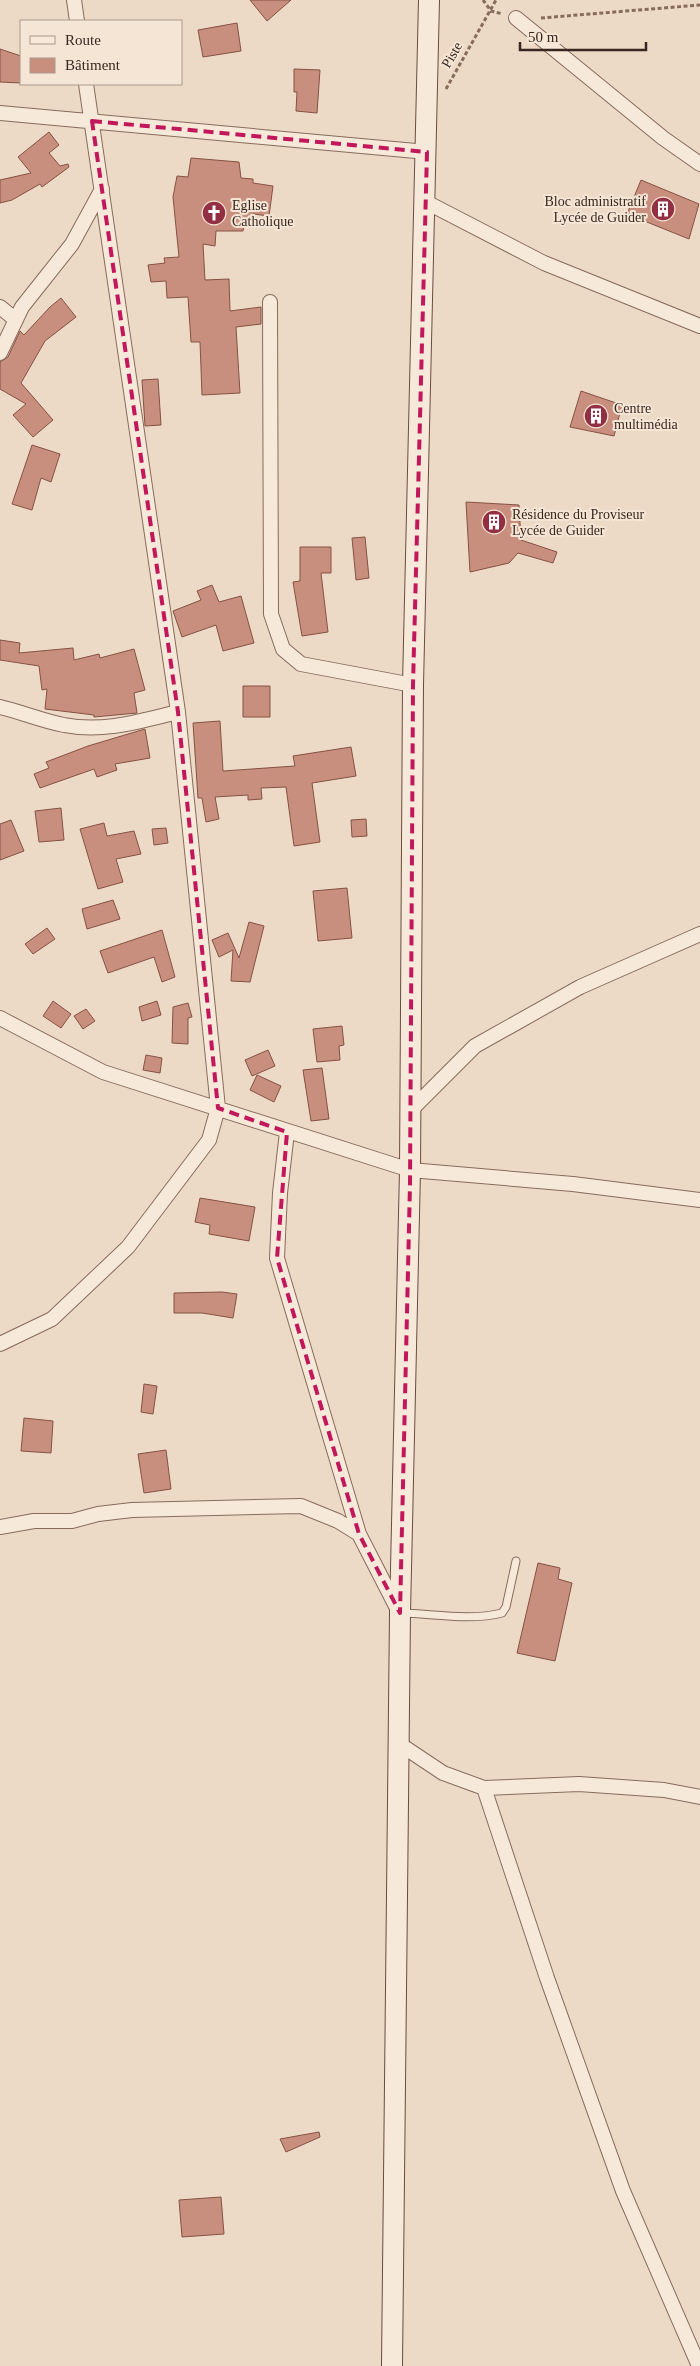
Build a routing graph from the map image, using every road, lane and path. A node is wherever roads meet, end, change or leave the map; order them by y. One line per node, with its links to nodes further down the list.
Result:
1 (74, 0): 8 (street)
2 (429, 0): 13 (main road)
3 (483, 0): 6 (path)
4 (496, 0): 6 (path, Piste)
5 (700, 5): 7 (path)
6 (490, 11): 7 (path); 10 (path, Piste)
7 (516, 18): 14 (street)
8 (77, 20)
9 (86, 85): 12 (street)
10 (442, 95)
11 (0, 113): 12 (street)
12 (92, 121): 13 (street); 15 (street)
13 (427, 152): 16 (main road)
14 (700, 164)
15 (102, 188): 19 (street); 24 (street)
16 (426, 202): 20 (street); 22 (main road)
17 (270, 302): 22 (street)
18 (0, 307): 19 (street)
19 (16, 320): 21 (street)
20 (700, 326)
21 (0, 353)
22 (413, 685): 28 (main road)
23 (0, 707): 24 (street)
24 (178, 712): 27 (street)
25 (700, 934): 28 (street)
26 (0, 1018): 27 (street)
27 (218, 1108): 29 (street); 32 (street)
28 (410, 1110): 30 (main road)
29 (287, 1132): 30 (street); 34 (street)
30 (410, 1170): 31 (street); 36 (main road)
31 (700, 1200)
32 (0, 1344)
33 (0, 1527): 34 (street)
34 (360, 1534): 36 (street)
35 (516, 1561): 36 (lane)
36 (400, 1613): 37 (main road)
37 (398, 1743): 38 (street); 40 (main road)
38 (484, 1788): 39 (street); 41 (street)
39 (700, 1797)
40 (392, 2366)
41 (698, 2366)

